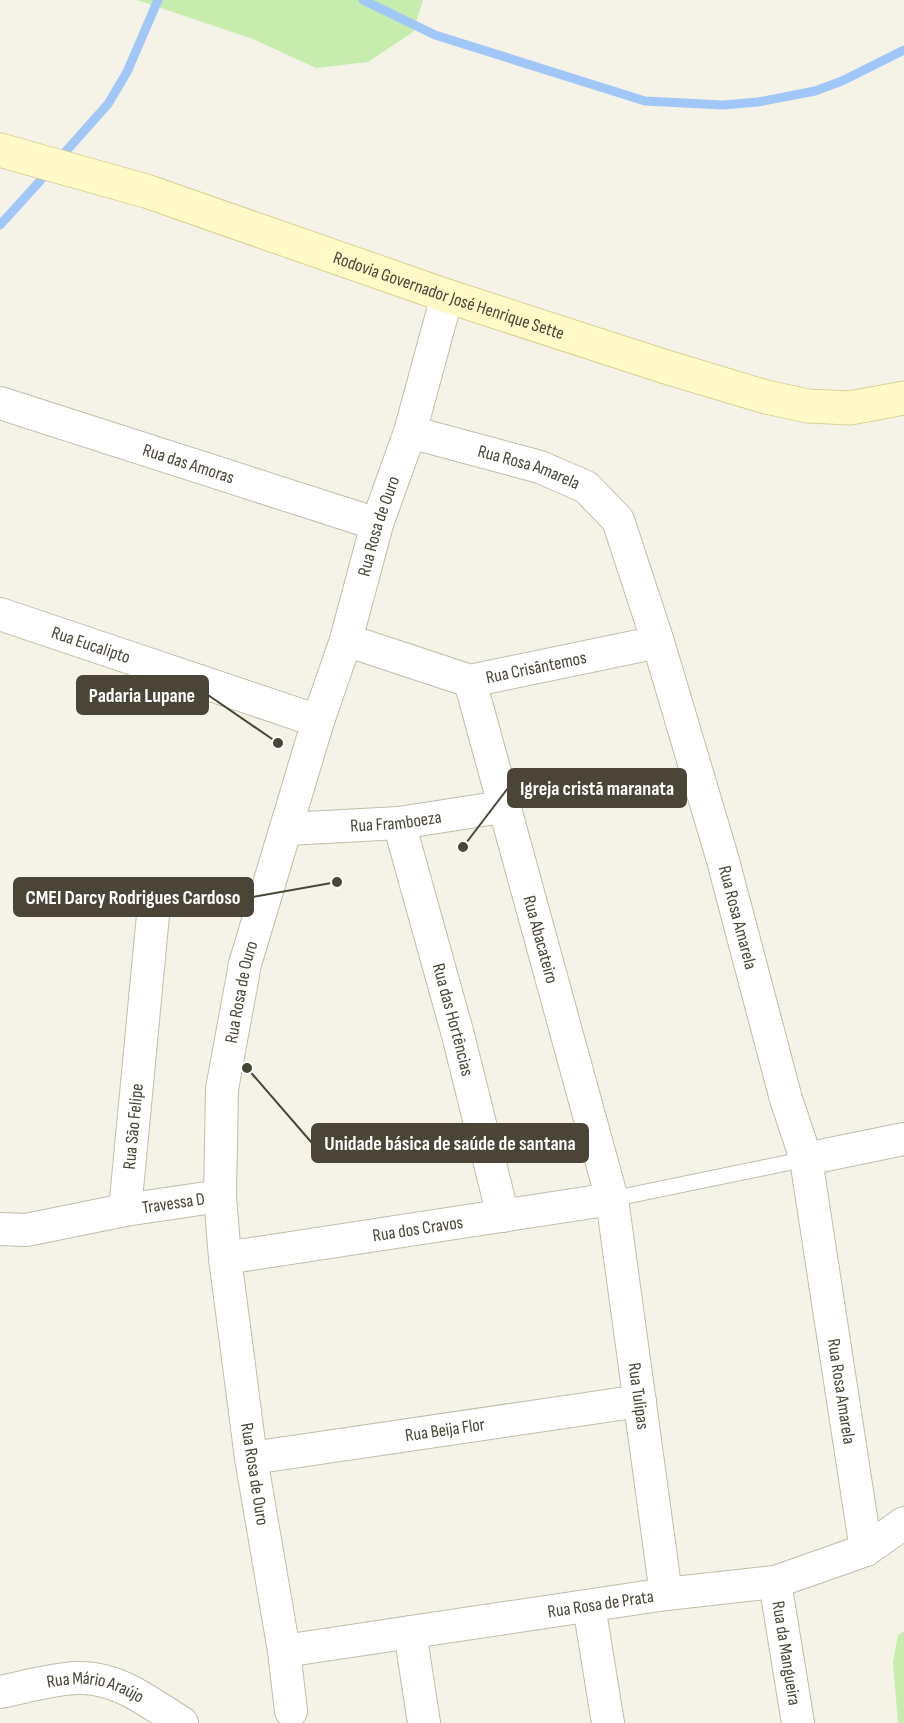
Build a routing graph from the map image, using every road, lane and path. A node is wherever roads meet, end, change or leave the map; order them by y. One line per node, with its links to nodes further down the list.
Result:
1 (0, 150): 2 (main road, Rodovia Governador José Henrique Sette)
2 (447, 296): 3 (main road, Rodovia Governador José Henrique Sette); 5 (street, Rua Rosa de Ouro)
3 (904, 398)
4 (0, 403): 6 (street, Rua das Amoras)
5 (410, 432): 6 (street, Rua Rosa de Ouro); 9 (street, Rua Rosa Amarela)
6 (377, 524): 8 (street, Rua Rosa de Ouro)
7 (0, 614): 11 (street, Rua Eucalipto)
8 (346, 640): 10 (street, Rua Crisântemos); 11 (street, Rua Rosa de Ouro)
9 (658, 642): 10 (street, Rua Crisântemos); 17 (street, Rua Rosa Amarela)
10 (470, 681): 12 (street, Rua Abacateiro)
11 (318, 721): 14 (street, Rua Rosa de Ouro)
12 (502, 807): 13 (street, Rua Framboeza); 19 (street, Rua Abacateiro)
13 (399, 823): 14 (street, Rua Framboeza); 21 (street, Rua das Hortências)
14 (288, 829): 18 (street, Rua Rosa de Ouro)
15 (153, 915): 20 (street, Rua São Felipe)
16 (904, 1139): 17 (street)
17 (806, 1159): 19 (lane); 27 (street, Rua Rosa Amarela)
18 (220, 1196): 20 (street, Travessa D); 23 (street, Rua Rosa de Ouro)
19 (612, 1199): 21 (street, Rua dos Cravos); 24 (street, Rua Tulipas)
20 (125, 1210): 22 (street)
21 (503, 1216): 23 (street, Rua dos Cravos)
22 (0, 1229)
23 (225, 1258): 25 (street, Rua Rosa de Ouro)
24 (640, 1401): 25 (street, Rua Beija Flor); 29 (street, Rua Tulipas)
25 (252, 1458): 32 (street, Rua Rosa de Ouro)
26 (904, 1523): 27 (street, Rua Rosa de Prata)
27 (866, 1550): 28 (street, Rua Rosa de Prata)
28 (775, 1582): 29 (street, Rua Rosa de Prata); 38 (street, Rua da Mangueira)
29 (666, 1594): 30 (street, Rua Rosa de Prata)
30 (589, 1606): 31 (street, Rua Rosa de Prata); 37 (street)
31 (410, 1632): 32 (street, Rua Rosa de Prata); 36 (street)
32 (284, 1651): 34 (street, Rua Rosa de Ouro)
33 (0, 1692): 35 (street, Rua Mário Araújo)
34 (291, 1711)
35 (182, 1723)
36 (424, 1723)
37 (608, 1723)
38 (798, 1723)

